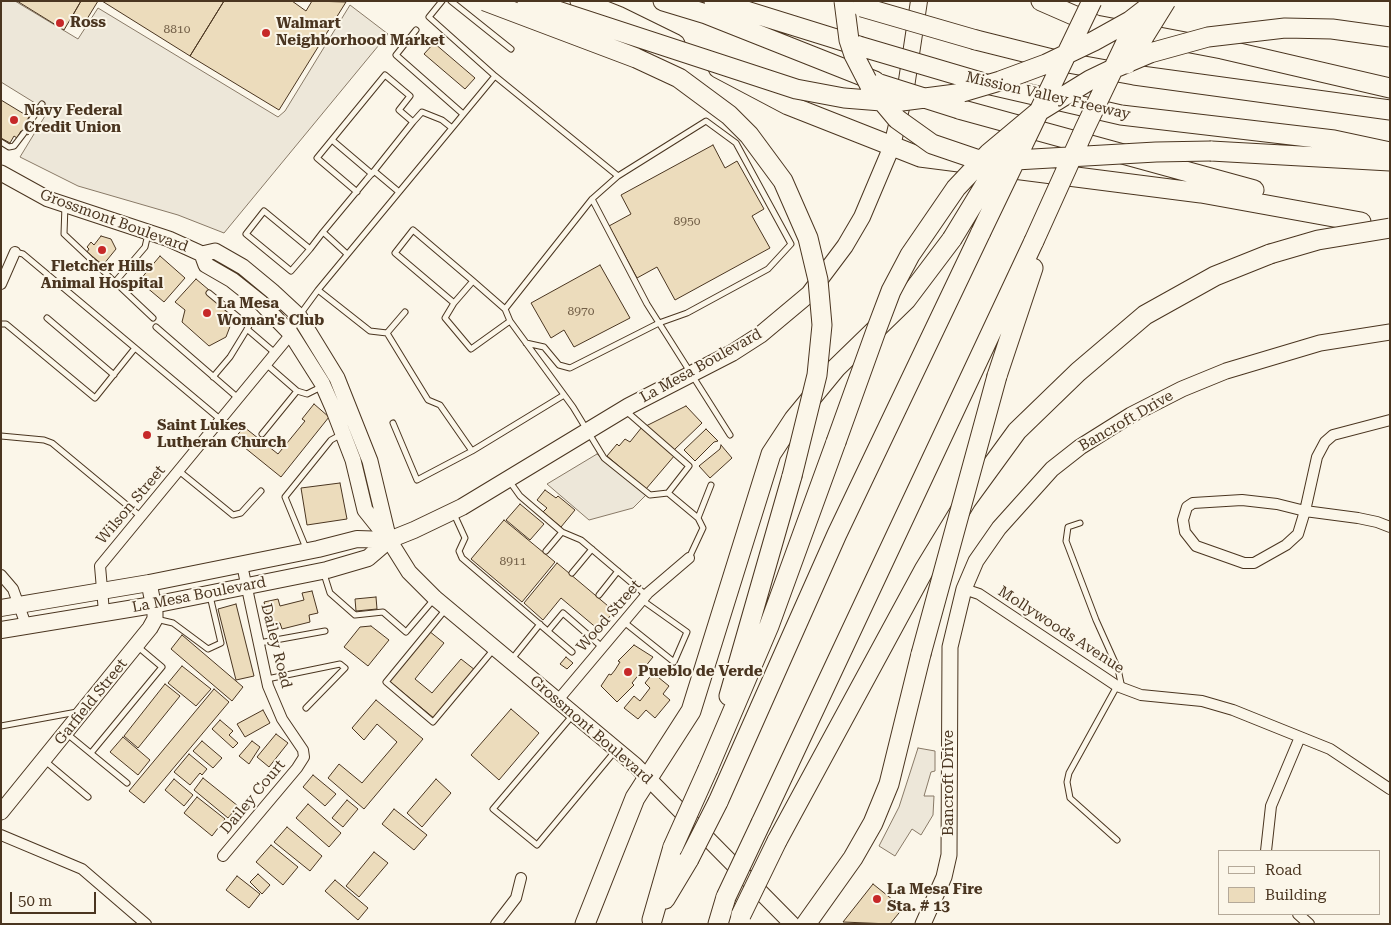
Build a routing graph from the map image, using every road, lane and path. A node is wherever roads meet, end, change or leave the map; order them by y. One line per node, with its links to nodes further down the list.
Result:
1 (442, 1): 18 (lane)
2 (451, 1): 17 (lane)
3 (485, 1): 150 (highway, bridge)
4 (527, 1): 12 (highway, bridge)
5 (580, 1): 31 (highway)
6 (663, 1): 41 (highway, bridge)
7 (714, 1): 32 (highway, Mission Valley Freeway, bridge)
8 (919, 1): 31 (main road, La Mesa Boulevard)
9 (1041, 1): 19 (highway)
10 (1092, 1): 20 (highway, bridge)
11 (1145, 1): 27 (highway, bridge)
12 (1156, 1)
13 (1166, 1): 27 (highway, bridge)
14 (850, 3): 22 (highway, bridge); 33 (highway, bridge)
15 (416, 30): 23 (lane)
16 (1390, 37): 150 (highway, bridge)
17 (511, 49)
18 (495, 76): 23 (lane); 36 (lane)
19 (1390, 88)
20 (1050, 90): 151 (highway, bridge); 163 (highway, bridge)
21 (42, 104): 25 (lane)
22 (1390, 110)
23 (463, 114): 26 (lane)
24 (414, 122): 26 (lane); 29 (lane); 34 (lane)
25 (28, 125)
26 (452, 128): 38 (lane)
27 (1085, 128): 45 (highway, bridge)
28 (24, 132): 30 (lane)
29 (332, 140): 34 (lane); 37 (lane)
30 (1, 142)
31 (892, 146): 41 (highway); 73 (main road, La Mesa Boulevard)
32 (1390, 152)
33 (1390, 161)
34 (373, 172): 37 (lane); 38 (lane)
35 (1, 173): 40 (main road, Grossmont Boulevard)
36 (618, 176): 39 (lane); 62 (lane)
37 (357, 192): 44 (lane)
38 (399, 192): 49 (lane)
39 (592, 199): 56 (lane); 62 (lane)
40 (64, 205): 43 (main road, Grossmont Boulevard); 51 (lane)
41 (1361, 222): 42 (highway)
42 (1390, 229): 162 (highway, bridge)
43 (149, 232): 48 (main road, Grossmont Boulevard); 51 (lane)
44 (323, 232): 46 (lane); 49 (lane)
45 (1034, 241): 167 (highway, bridge); 169 (highway, bridge)
46 (310, 249): 46 (lane)
47 (15, 252): 52 (street); 70 (lane)
48 (202, 254): 58 (main road, Grossmont Boulevard); 68 (main road, Grossmont Boulevard)
49 (347, 254): 53 (lane)
50 (473, 281): 55 (lane); 55 (lane); 56 (lane)
51 (115, 282): 60 (lane)
52 (1, 284)
53 (318, 290): 58 (lane); 67 (lane)
54 (209, 293): 65 (lane)
55 (454, 304): 61 (lane)
56 (505, 309): 61 (lane)
57 (405, 312): 67 (lane)
58 (299, 316): 68 (lane); 102 (main road, Grossmont Boulevard)
59 (46, 318): 74 (lane)
60 (153, 318)
61 (510, 321): 69 (lane)
62 (659, 323): 69 (lane); 73 (lane)
63 (1, 324): 74 (lane)
64 (156, 328): 75 (lane)
65 (247, 329): 71 (lane); 75 (lane)
66 (1390, 332): 114 (main road, Bancroft Drive)
67 (387, 333): 89 (lane)
68 (291, 334): 71 (street, Wilson Street); 76 (main road, Grossmont Boulevard)
69 (526, 343): 78 (lane)
70 (135, 348): 74 (lane); 81 (lane)
71 (276, 353): 72 (street, Wilson Street)
72 (266, 364): 77 (lane); 79 (street, Wilson Street)
73 (692, 373): 80 (main road, La Mesa Boulevard); 87 (lane)
74 (114, 374)
75 (213, 377): 79 (lane)
76 (323, 386): 77 (lane); 86 (main road, Grossmont Boulevard)
77 (297, 391): 85 (lane)
78 (564, 395): 84 (lane); 89 (lane)
79 (238, 398): 81 (street, Wilson Street)
80 (624, 409): 84 (main road, La Mesa Boulevard); 94 (lane)
81 (220, 420): 90 (street, Wilson Street)
82 (1390, 420): 95 (street)
83 (393, 423): 89 (lane)
84 (587, 432): 91 (main road, La Mesa Boulevard); 94 (lane)
85 (262, 434)
86 (343, 434): 102 (main road, Grossmont Boulevard); 105 (lane)
87 (730, 435)
88 (1, 436): 97 (lane)
89 (472, 452)
90 (179, 470): 93 (lane); 97 (street, Wilson Street)
91 (508, 479): 96 (main road, La Mesa Boulevard); 101 (lane)
92 (711, 485): 98 (lane)
93 (261, 491)
94 (668, 493): 98 (lane)
95 (1305, 511): 95 (street); 100 (street)
96 (452, 512): 102 (main road, La Mesa Boulevard); 126 (lane)
97 (140, 516): 115 (street, Wilson Street)
98 (698, 518): 106 (lane)
99 (1080, 523): 138 (lane)
100 (1390, 528)
101 (562, 532): 103 (lane); 104 (lane)
102 (388, 540): 105 (main road, La Mesa Boulevard); 108 (main road, La Mesa Boulevard); 118 (main road, Grossmont Boulevard)
103 (592, 549): 109 (lane); 110 (lane)
104 (546, 551)
105 (307, 552): 107 (main road, La Mesa Boulevard)
106 (689, 558): 119 (street, Wood Street)
107 (242, 565): 112 (main road, La Mesa Boulevard); 113 (street, Dailey Road)
108 (323, 571): 113 (main road, La Mesa Boulevard); 118 (lane)
109 (618, 571): 117 (lane); 119 (lane)
110 (572, 573)
111 (1, 575): 120 (street)
112 (149, 583): 115 (main road, La Mesa Boulevard); 124 (main road)
113 (246, 586): 116 (main road, La Mesa Boulevard); 131 (street, Dailey Road)
114 (964, 589): 138 (street, Mollywoods Avenue); 170 (main road, Bancroft Drive)
115 (100, 590): 120 (main road, La Mesa Boulevard); 123 (street, Wilson Street)
116 (210, 594): 124 (main road, La Mesa Boulevard); 124 (lane)
117 (599, 596)
118 (434, 598): 122 (main road, Grossmont Boulevard)
119 (644, 598): 125 (street, Wood Street); 125 (lane)
120 (18, 604): 121 (main road, La Mesa Boulevard); 127 (street)
121 (1, 608)
122 (447, 608): 134 (main road, Grossmont Boulevard); 134 (lane)
123 (104, 612): 124 (main road, La Mesa Boulevard); 127 (main road, La Mesa Boulevard)
124 (154, 612): 132 (main road, Garfield Street)
125 (624, 622): 133 (street, Wood Street)
126 (540, 624): 130 (lane); 136 (lane)
127 (26, 625): 128 (main road, La Mesa Boulevard)
128 (1, 630)
129 (325, 631): 131 (lane)
130 (548, 631): 133 (lane); 135 (lane)
131 (258, 643): 137 (street, Dailey Road)
132 (136, 645): 141 (main road, Garfield Street); 147 (lane)
133 (602, 647): 139 (street, Wood Street)
134 (494, 648): 136 (main road, Grossmont Boulevard)
135 (572, 652)
136 (510, 661): 139 (main road, Grossmont Boulevard)
137 (266, 679): 140 (lane); 148 (street, Dailey Road)
138 (1120, 687): 145 (street, Mollywoods Avenue); 157 (lane)
139 (558, 700): 142 (main road, Grossmont Boulevard)
140 (306, 708)
141 (84, 710): 143 (lane); 144 (main road, Garfield Street)
142 (574, 714): 146 (main road, Grossmont Boulevard); 146 (lane)
143 (1, 726)
144 (66, 733): 147 (lane); 149 (main road, Garfield Street)
145 (1300, 737): 153 (street, Mollywoods Avenue); 158 (street)
146 (616, 750): 151 (main road, Grossmont Boulevard)
147 (91, 753): 152 (lane)
148 (304, 757): 159 (street, Dailey Court)
149 (44, 759): 154 (lane); 155 (main road, Garfield Street)
150 (708, 769): 163 (highway, bridge)
151 (648, 777): 166 (highway); 168 (main road, Grossmont Boulevard)
152 (127, 783)
153 (1390, 790)
154 (88, 797)
155 (1, 812)
156 (1, 835): 164 (street)
157 (1117, 840)
158 (1266, 850)
159 (223, 856)
160 (521, 878): 165 (street)
161 (1299, 915): 171 (street)
162 (736, 919)
163 (651, 922)
164 (144, 923)
165 (496, 924)
166 (585, 924)
167 (718, 924)
168 (792, 924)
169 (806, 924)
170 (923, 924)
171 (1309, 924)

